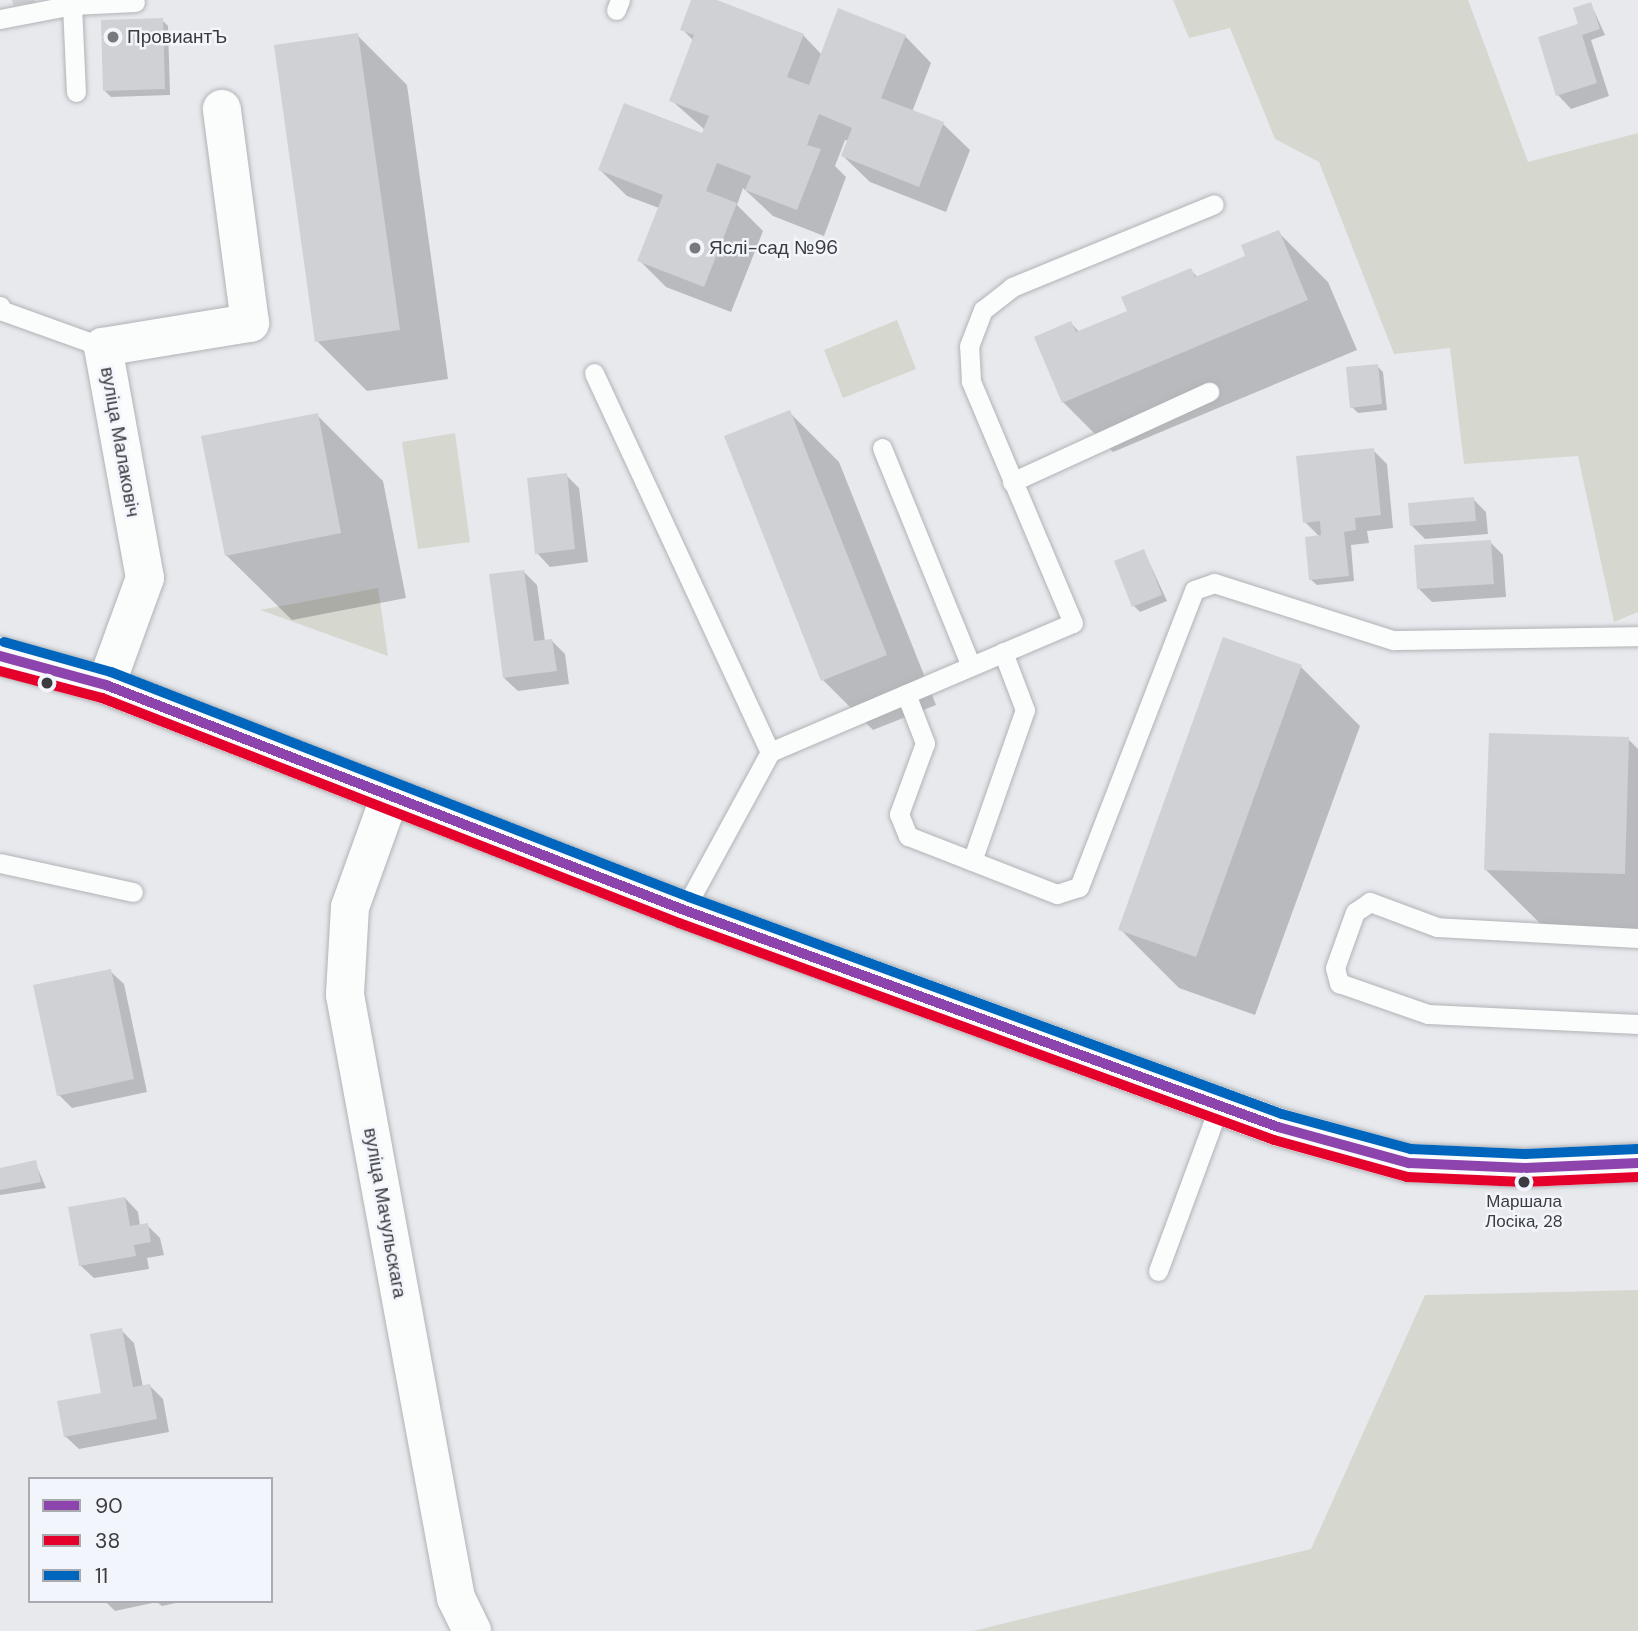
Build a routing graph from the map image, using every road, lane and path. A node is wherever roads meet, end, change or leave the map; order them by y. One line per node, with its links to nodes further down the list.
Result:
1 (135, 2): 2 (lane)
2 (72, 5): 3 (lane); 4 (lane)
3 (0, 19)
4 (76, 92)
5 (222, 109): 8 (main road, вуліца Малаковіч)
6 (1214, 204): 12 (lane)
7 (0, 306): 8 (lane)
8 (103, 347): 17 (main road, вуліца Малаковіч)
9 (594, 373): 19 (lane)
10 (1209, 392): 12 (lane)
11 (882, 448): 16 (lane)
12 (1012, 482): 14 (lane)
13 (1638, 636): 21 (lane)
14 (1003, 652): 16 (lane); 21 (lane)
15 (0, 656): 17 (main road)
16 (971, 666): 18 (lane)
17 (106, 685): 20 (main road)
18 (906, 694): 19 (lane); 21 (lane)
19 (770, 751): 24 (lane)
20 (390, 796): 24 (main road); 30 (main road, вуліца Мачульскага)
21 (972, 861)
22 (0, 863): 23 (lane)
23 (133, 892)
24 (684, 910): 27 (main road)
25 (1638, 939): 26 (lane)
26 (1638, 1024)
27 (1219, 1106): 28 (main road); 29 (lane)
28 (1638, 1163)
29 (1158, 1271)
30 (472, 1631)

